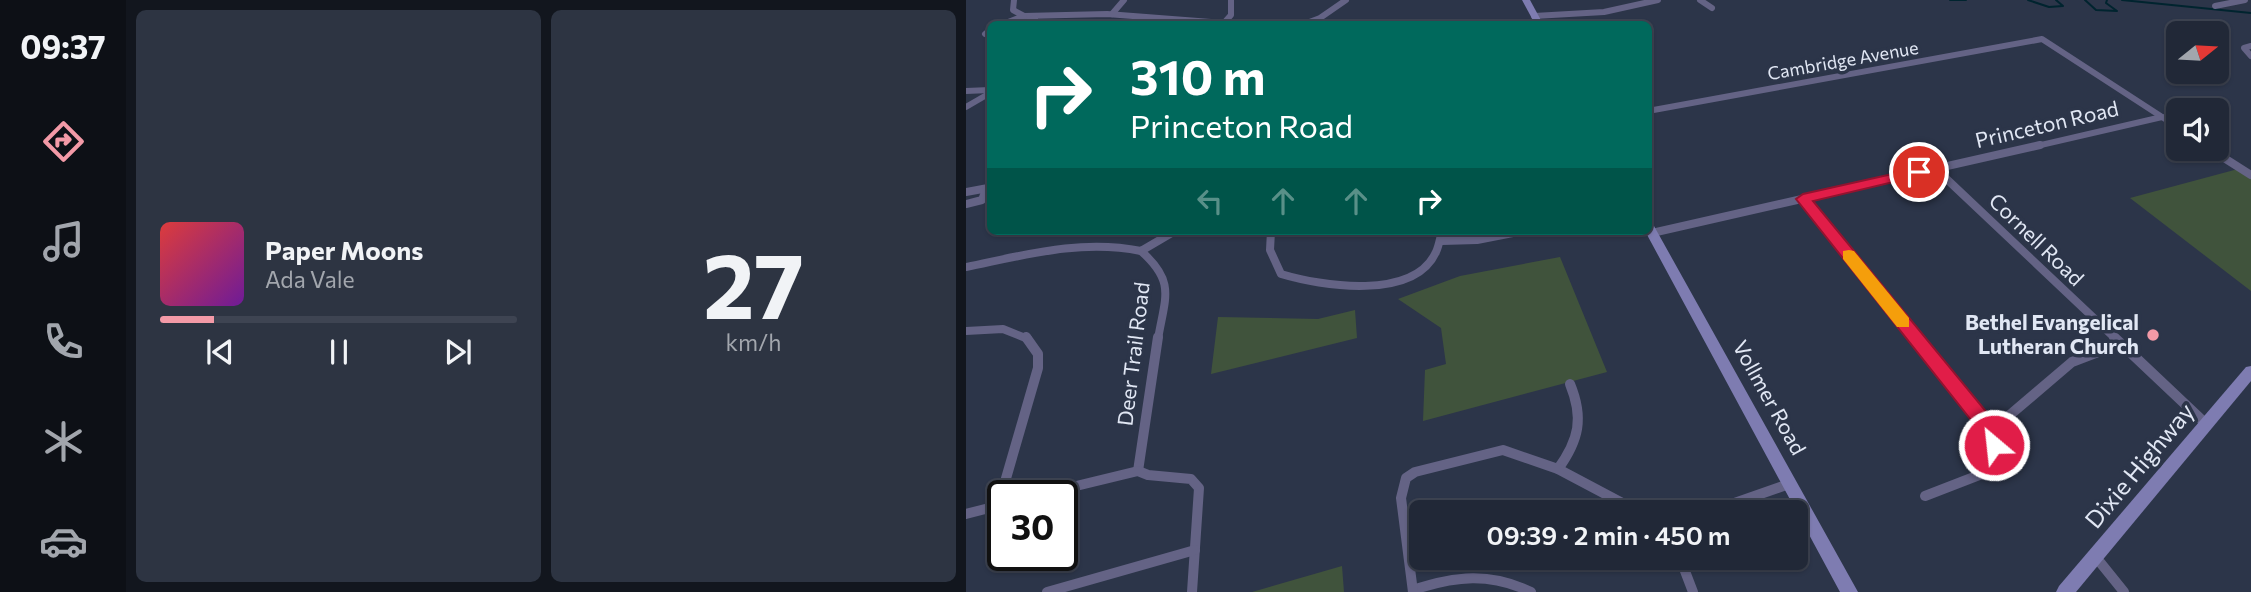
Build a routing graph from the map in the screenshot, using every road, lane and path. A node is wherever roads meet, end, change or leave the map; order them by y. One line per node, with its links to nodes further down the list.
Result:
1 (1014, 0): 12 (street)
2 (1124, 0): 11 (street)
3 (1231, 0): 17 (street)
4 (1346, 0): 18 (street)
5 (1526, 0): 19 (main road)
6 (1658, 0): 20 (street)
7 (1700, 0): 10 (street)
8 (2245, 0): 9 (street)
9 (2215, 6)
10 (1712, 8)
11 (1112, 14): 13 (street); 16 (street)
12 (1024, 16): 13 (street); 14 (street)
13 (1037, 17): 15 (street)
14 (1011, 21)
15 (1027, 21)
16 (1190, 21)
17 (1226, 21)
18 (1314, 21)
19 (1535, 21)
20 (1542, 21)
21 (2251, 46): 22 (street)
22 (2251, 56)
23 (966, 91): 24 (street)
24 (987, 91)
25 (987, 93): 26 (street)
26 (966, 107)
27 (1652, 110): 28 (street, Cambridge Avenue)
28 (2162, 117): 29 (street); 31 (street, Princeton Road)
29 (2166, 120)
30 (2229, 161): 32 (street)
31 (1936, 169): 36 (street, Princeton Road); 47 (street, Cornell Road)
32 (2251, 175)
33 (987, 188): 35 (street)
34 (987, 190): 37 (street)
35 (966, 192)
36 (1803, 199): 38 (street, Princeton Road); 51 (street)
37 (966, 204)
38 (1652, 229)
39 (1652, 231): 55 (main road, Vollmer Road)
40 (1168, 235): 44 (street)
41 (1271, 235): 43 (street)
42 (1503, 235): 43 (street)
43 (1442, 236)
44 (1141, 251): 45 (street); 53 (street, Deer Trail Road)
45 (966, 267)
46 (966, 331): 54 (street)
47 (2119, 344): 50 (street, Cornell Road); 51 (street)
48 (2251, 371): 50 (main road, Dixie Highway)
49 (1570, 384): 52 (street)
50 (2205, 423): 63 (main road, Dixie Highway)
51 (1991, 431): 57 (street)
52 (1558, 470): 58 (street); 65 (street)
53 (1138, 471): 56 (street); 62 (street)
54 (1007, 480)
55 (1789, 484): 59 (street); 70 (main road, Vollmer Road)
56 (1078, 486)
57 (1925, 496)
58 (1616, 500)
59 (1743, 500)
60 (987, 508): 61 (street)
61 (966, 514)
62 (1195, 550): 66 (street); 67 (street)
63 (2095, 556): 71 (main road, Dixie Highway); 72 (street)
64 (1685, 570): 69 (street)
65 (1413, 591): 68 (street)
66 (1047, 592)
67 (1192, 592)
68 (1531, 592)
69 (1693, 592)
70 (1849, 592)
71 (2065, 592)
72 (2124, 592)

